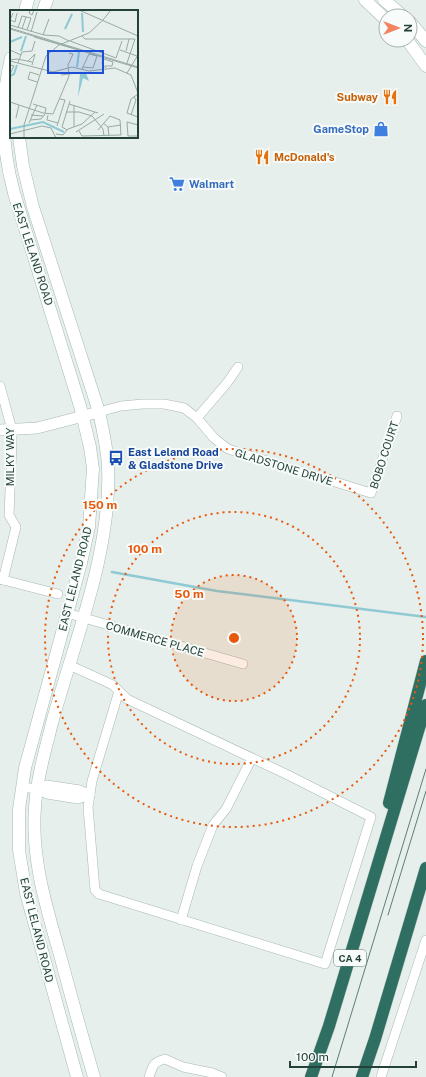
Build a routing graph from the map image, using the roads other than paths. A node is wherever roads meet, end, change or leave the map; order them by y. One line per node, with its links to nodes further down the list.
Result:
1 (28, 0): 6 (main road)
2 (47, 0): 7 (main road)
3 (366, 0): 8 (main road)
4 (384, 0): 5 (main road)
5 (394, 8)
6 (25, 10)
7 (43, 10)
8 (378, 12)
9 (418, 32): 10 (main road)
10 (426, 41)
11 (413, 48): 13 (main road)
12 (10, 62): 19 (main road, EAST LELAND ROAD)
13 (426, 66)
14 (19, 138): 17 (main road, EAST LELAND ROAD)
15 (238, 367): 20 (street)
16 (0, 386): 22 (street, MILKY WAY)
17 (99, 412): 19 (street, GLADSTONE DRIVE); 20 (street, GLADSTONE DRIVE); 27 (main road, EAST LELAND ROAD)
18 (397, 416): 23 (street, BOBO COURT)
19 (83, 417): 22 (street, GLADSTONE DRIVE); 26 (main road, EAST LELAND ROAD)
20 (197, 418): 23 (street, GLADSTONE DRIVE)
21 (0, 430): 22 (street, GLADSTONE DRIVE)
22 (12, 430): 24 (street, MILKY WAY)
23 (371, 493)
24 (2, 579): 25 (street)
25 (58, 594)
26 (67, 613): 27 (street, COMMERCE PLACE); 34 (main road, EAST LELAND ROAD)
27 (83, 618): 29 (street, COMMERCE PLACE); 30 (main road, EAST LELAND ROAD)
28 (426, 661): 37 (highway)
29 (243, 664)
30 (69, 665): 31 (street); 35 (main road, EAST LELAND ROAD)
31 (119, 691): 33 (street); 36 (street)
32 (426, 705): 37 (highway, CA 4)
33 (252, 758): 39 (street); 39 (street)
34 (22, 787): 35 (street); 41 (main road, EAST LELAND ROAD)
35 (37, 789): 36 (street); 42 (main road, EAST LELAND ROAD)
36 (90, 795): 39 (street)
37 (386, 838): 45 (highway, CA 4)
38 (426, 868): 46 (highway)
39 (181, 920)
40 (426, 940): 47 (street)
41 (77, 1077)
42 (94, 1077)
43 (149, 1077): 44 (street)
44 (222, 1077)
45 (311, 1077)
46 (362, 1077)
47 (381, 1077)

